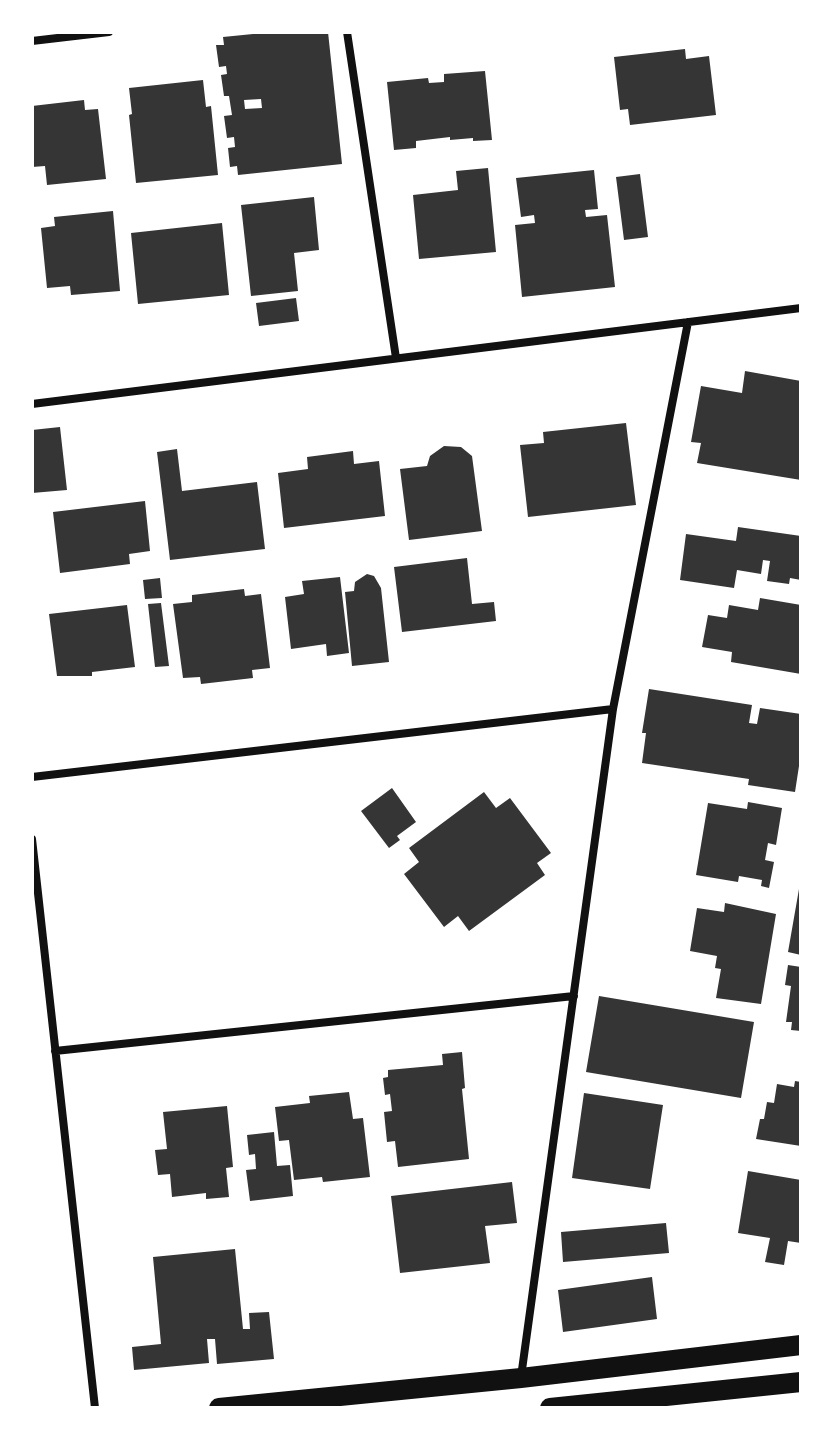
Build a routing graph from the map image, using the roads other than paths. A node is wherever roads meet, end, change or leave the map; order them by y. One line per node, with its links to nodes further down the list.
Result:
1 (109, 32): 3 (street)
2 (347, 32): 6 (street)
3 (32, 41)
4 (801, 308): 5 (street)
5 (688, 322): 6 (street); 8 (street)
6 (396, 358): 7 (street)
7 (32, 404)
8 (613, 709): 9 (street); 11 (street)
9 (32, 777)
10 (32, 839): 12 (street)
11 (574, 996): 12 (street); 14 (street)
12 (55, 1051): 16 (street)
13 (801, 1345): 14 (main road)
14 (521, 1378): 17 (main road)
15 (801, 1382): 18 (main road)
16 (95, 1408)
17 (219, 1408)
18 (550, 1408)

